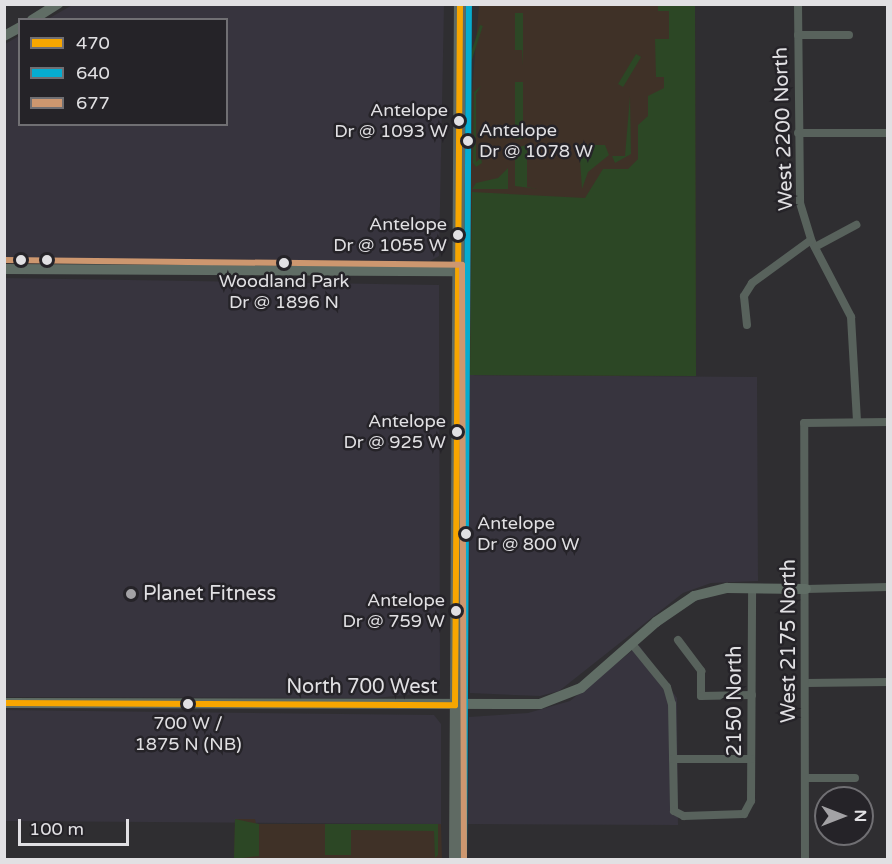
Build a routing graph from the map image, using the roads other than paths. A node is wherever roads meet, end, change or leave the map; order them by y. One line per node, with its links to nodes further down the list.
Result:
1 (58, 4): 4 (street)
2 (460, 4): 14 (main road)
3 (798, 4): 6 (street, West 2200 North)
4 (35, 18)
5 (18, 28): 8 (street)
6 (798, 35): 7 (street); 9 (street, West 2200 North)
7 (849, 35)
8 (4, 36)
9 (798, 132): 10 (street); 12 (street, West 2200 North)
10 (888, 133)
11 (856, 225): 12 (street)
12 (813, 243): 15 (street); 16 (street, West 2200 North)
13 (4, 269): 14 (street)
14 (455, 271): 27 (main road)
15 (747, 325)
16 (856, 421): 17 (street); 20 (street, West 2175 North)
17 (888, 422)
18 (888, 587): 20 (street)
19 (752, 588): 20 (street); 22 (street, North 700 West); 25 (street, 2150 North)
20 (806, 589): 24 (street, West 2175 North)
21 (678, 640): 25 (street)
22 (632, 644): 27 (street, North 700 West); 28 (street)
23 (888, 682): 24 (street)
24 (806, 683): 30 (street, West 2175 North)
25 (752, 695): 29 (street, 2150 North)
26 (4, 703): 27 (street, North 700 West)
27 (455, 705): 32 (main road)
28 (673, 759): 29 (street); 29 (street, 2150 North)
29 (752, 759)
30 (806, 778): 31 (street); 33 (street, West 2175 North)
31 (855, 778)
32 (455, 860)
33 (805, 860)

